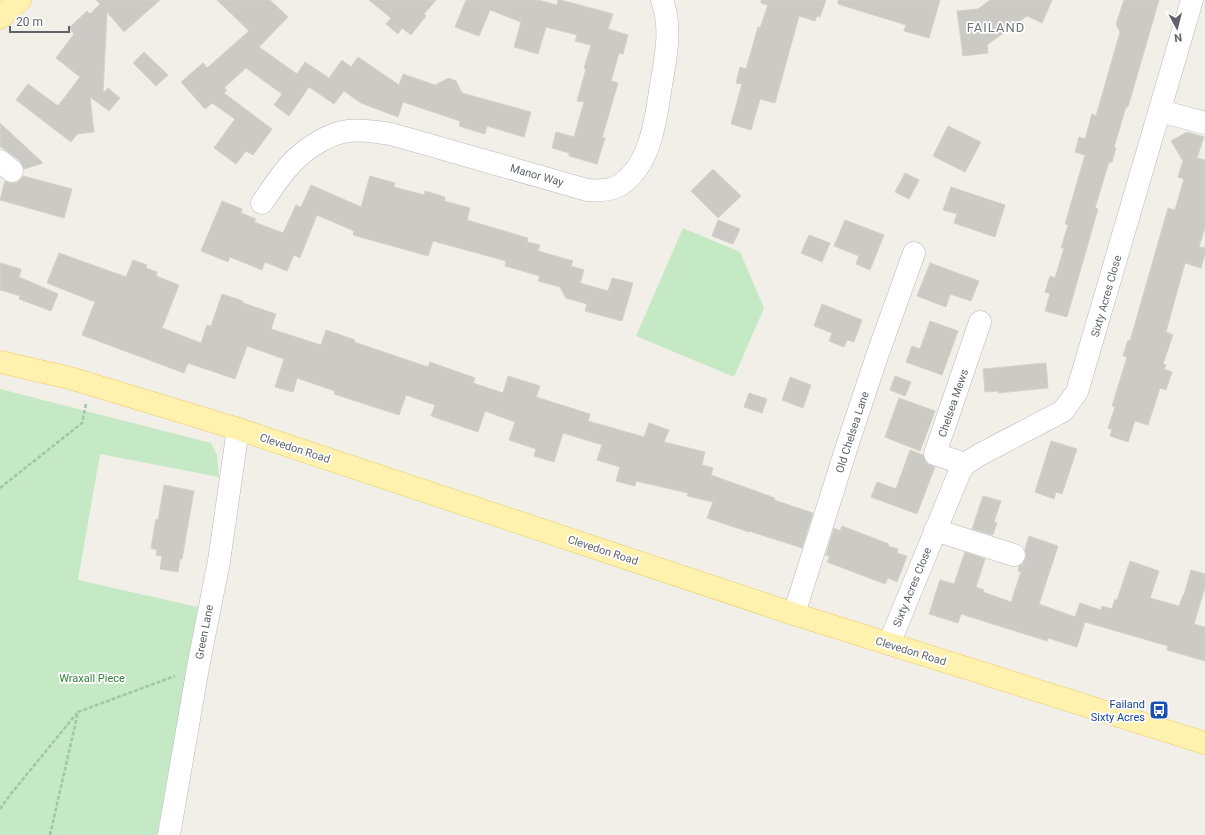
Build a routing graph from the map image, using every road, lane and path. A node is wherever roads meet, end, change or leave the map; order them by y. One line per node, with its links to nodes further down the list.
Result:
1 (20, 0): 4 (main road)
2 (662, 0): 7 (street, Manor Way)
3 (1192, 0): 5 (street, Sixty Acres Close)
4 (0, 18)
5 (1160, 111): 6 (street); 13 (street, Sixty Acres Close)
6 (1205, 123)
7 (262, 203)
8 (914, 253): 17 (street, Old Chelsea Lane)
9 (980, 322): 13 (street, Chelsea Mews)
10 (0, 362): 11 (main road, Clevedon Road)
11 (91, 384): 12 (main road, Clevedon Road); 14 (path)
12 (238, 429): 17 (main road, Clevedon Road); 19 (street, Green Lane)
13 (965, 464): 15 (street, Sixty Acres Close)
14 (0, 488)
15 (935, 530): 16 (street); 18 (street, Sixty Acres Close)
16 (1014, 555)
17 (794, 614): 18 (main road, Clevedon Road)
18 (889, 644): 21 (main road, Clevedon Road)
19 (198, 667): 20 (path); 24 (street, Green Lane)
20 (78, 712): 22 (path); 23 (path)
21 (1205, 743)
22 (0, 809)
23 (50, 835)
24 (169, 835)

